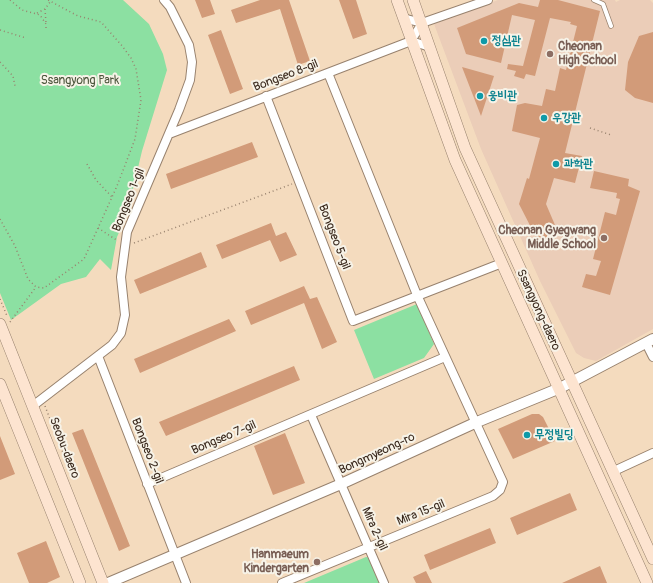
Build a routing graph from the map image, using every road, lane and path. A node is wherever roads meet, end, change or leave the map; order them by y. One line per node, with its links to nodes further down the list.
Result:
1 (10, 0): 10 (path)
2 (48, 0): 8 (path)
3 (164, 0): 25 (street, Bongseo 1-gil)
4 (397, 0): 11 (main road, Ssangyong-daero)
5 (413, 0): 12 (main road, Ssangyong-daero)
6 (488, 0): 12 (street)
7 (594, 0): 14 (lane)
8 (50, 2): 9 (path); 29 (path)
9 (45, 9): 10 (path); 13 (path)
10 (37, 13): 13 (path)
11 (403, 18): 12 (street); 18 (main road, Ssangyong-daero)
12 (422, 23): 18 (street); 19 (main road, Ssangyong-daero)
13 (46, 24): 15 (path)
14 (611, 26)
15 (46, 29)
16 (0, 30): 17 (path)
17 (26, 38)
18 (411, 41): 19 (street); 21 (street, Bongseo 8-gil); 34 (main road, Ssangyong-daero)
19 (430, 47): 42 (main road, Ssangyong-daero)
20 (0, 62): 22 (path)
21 (328, 73): 23 (street, Bongseo 8-gil); 36 (street)
22 (15, 86)
23 (266, 96): 25 (street, Bongseo 8-gil); 28 (street, Bongseo 5-gil)
24 (590, 128): 26 (path)
25 (169, 134): 33 (street, Bongseo 1-gil)
26 (611, 135)
27 (87, 164): 29 (path)
28 (299, 181): 32 (path); 36 (street, Bongseo 5-gil)
29 (112, 197): 31 (path)
30 (0, 219): 35 (path)
31 (97, 228): 33 (path); 35 (path)
32 (141, 240)
33 (125, 246): 39 (street, Bongseo 1-gil)
34 (502, 263): 36 (street, Bongseo 5-gil); 44 (main road, Ssangyong-daero)
35 (36, 287): 37 (path)
36 (417, 295): 40 (street)
37 (5, 323): 45 (main road, Seobu-daero)
38 (649, 341): 41 (street); 42 (street, Bongmyeong-ro)
39 (98, 356): 45 (street, Bongseo 1-gil); 50 (street, Bongseo 2-gil)
40 (445, 357): 46 (street, Bongseo 7-gil); 47 (street)
41 (653, 357)
42 (573, 382): 44 (street, Bongmyeong-ro); 49 (main road, Ssangyong-daero)
43 (0, 384): 55 (main road)
44 (560, 388): 47 (street, Bongmyeong-ro); 61 (main road, Ssangyong-daero)
45 (34, 405): 56 (main road, Seobu-daero)
46 (311, 414): 50 (street, Bongseo 7-gil); 51 (street)
47 (477, 422): 51 (street, Bongmyeong-ro); 52 (street, Mira 15-gil)
48 (653, 453): 49 (street)
49 (614, 471): 54 (main road, Ssangyong-daero)
50 (147, 484): 53 (street, Bongseo 2-gil)
51 (341, 484): 52 (street, Mira 2-gil); 53 (street, Bongmyeong-ro)
52 (369, 547): 59 (street, Mira 15-gil); 60 (street, Mira 2-gil)
53 (174, 554): 57 (street, Bongmyeong-ro); 58 (street, Bongseo 2-gil)
54 (653, 559)
55 (80, 583)
56 (103, 583)
57 (108, 583)
58 (186, 583)
59 (282, 583)
60 (384, 583)
61 (647, 583)

